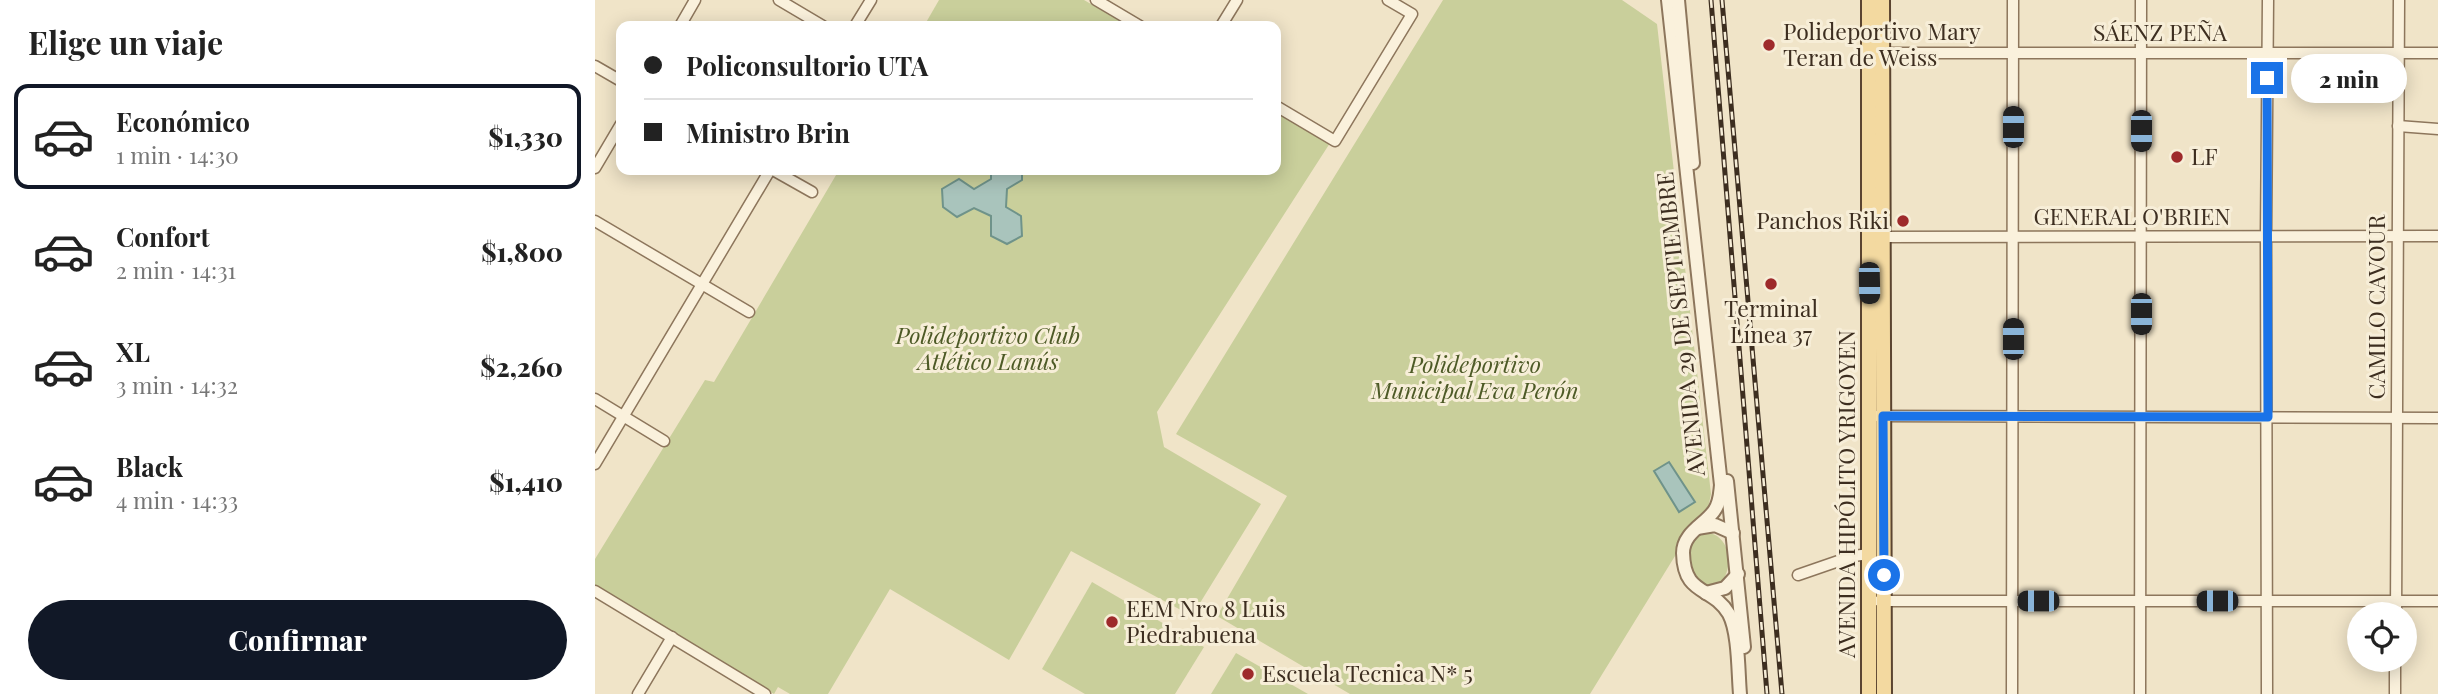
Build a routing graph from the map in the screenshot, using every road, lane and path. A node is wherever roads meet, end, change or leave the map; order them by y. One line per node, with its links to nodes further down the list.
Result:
1 (695, 0): 15 (street)
2 (779, 0): 16 (street)
3 (870, 0): 17 (street)
4 (1096, 0): 18 (street)
5 (1237, 0): 19 (street)
6 (1388, 0): 28 (street)
7 (1668, 0): 55 (street, AVENIDA 29 DE SEPTIEMBRE)
8 (1678, 0): 56 (street, AVENIDA 29 DE SEPTIEMBRE)
9 (1869, 0): 40 (main road, AVENIDA HIPÓLITO YRIGOYEN)
10 (1882, 0): 22 (main road, AVENIDA HIPÓLITO YRIGOYEN)
11 (2014, 0): 23 (street)
12 (2141, 0): 20 (street)
13 (2268, 0): 21 (street)
14 (2399, 0): 24 (street, CAMILO CAVOUR)
15 (683, 21)
16 (815, 21)
17 (858, 21)
18 (1132, 21)
19 (1224, 21)
20 (2141, 52): 21 (street, SÁENZ PEÑA); 23 (street, SÁENZ PEÑA); 41 (street)
21 (2268, 52): 24 (street, SÁENZ PEÑA); 42 (street)
22 (1881, 53): 23 (street, SÁENZ PEÑA); 40 (main road, AVENIDA HIPÓLITO YRIGOYEN)
23 (2013, 53): 37 (street)
24 (2398, 53): 25 (street, SÁENZ PEÑA); 29 (street, CAMILO CAVOUR)
25 (2438, 53)
26 (595, 66): 27 (street)
27 (616, 78)
28 (1281, 109)
29 (2397, 126): 30 (street); 38 (street, CAMILO CAVOUR)
30 (2438, 129)
31 (616, 132): 32 (street)
32 (595, 167)
33 (769, 175): 43 (street)
34 (781, 175): 35 (street)
35 (812, 192)
36 (595, 221): 43 (street)
37 (2012, 236): 40 (street, GENERAL O'BRIEN); 41 (street, GENERAL O'BRIEN); 48 (street)
38 (2397, 236): 39 (street, GENERAL O'BRIEN); 42 (street, GENERAL O'BRIEN); 50 (street, CAMILO CAVOUR)
39 (2438, 236)
40 (1875, 237): 47 (main road, AVENIDA HIPÓLITO YRIGOYEN)
41 (2141, 237): 42 (street, GENERAL O'BRIEN); 51 (street)
42 (2266, 237): 49 (street)
43 (703, 284): 44 (street); 46 (street)
44 (749, 312)
45 (595, 399): 46 (street)
46 (624, 416): 53 (street); 54 (street)
47 (1876, 416): 48 (street); 57 (main road, AVENIDA HIPÓLITO YRIGOYEN); 62 (main road, AVENIDA HIPÓLITO YRIGOYEN)
48 (2013, 416): 51 (street); 63 (street)
49 (2268, 417): 50 (street); 51 (street); 65 (street)
50 (2396, 417): 52 (street); 67 (street, CAMILO CAVOUR)
51 (2140, 418): 64 (street)
52 (2438, 418)
53 (664, 441)
54 (595, 464)
55 (1696, 529): 56 (street); 61 (street, AVENIDA 29 DE SEPTIEMBRE)
56 (1733, 533): 58 (street, AVENIDA 29 DE SEPTIEMBRE)
57 (1870, 554): 59 (street); 62 (main road, AVENIDA HIPÓLITO YRIGOYEN)
58 (1738, 574): 61 (street); 73 (street, AVENIDA 29 DE SEPTIEMBRE)
59 (1798, 575)
60 (595, 591): 68 (street)
61 (1706, 593): 72 (street, AVENIDA 29 DE SEPTIEMBRE)
62 (1877, 601): 63 (street); 74 (main road, AVENIDA HIPÓLITO YRIGOYEN); 75 (main road, AVENIDA HIPÓLITO YRIGOYEN)
63 (2013, 601): 64 (street); 76 (street)
64 (2140, 601): 65 (street); 77 (street)
65 (2268, 601): 67 (street); 78 (street)
66 (2438, 601): 67 (street)
67 (2396, 602)
68 (671, 637): 70 (street); 71 (street)
69 (2395, 672): 79 (street)
70 (638, 694)
71 (765, 694)
72 (1740, 694)
73 (1748, 694)
74 (1869, 694)
75 (1884, 694)
76 (2013, 694)
77 (2140, 694)
78 (2267, 694)
79 (2395, 694)

